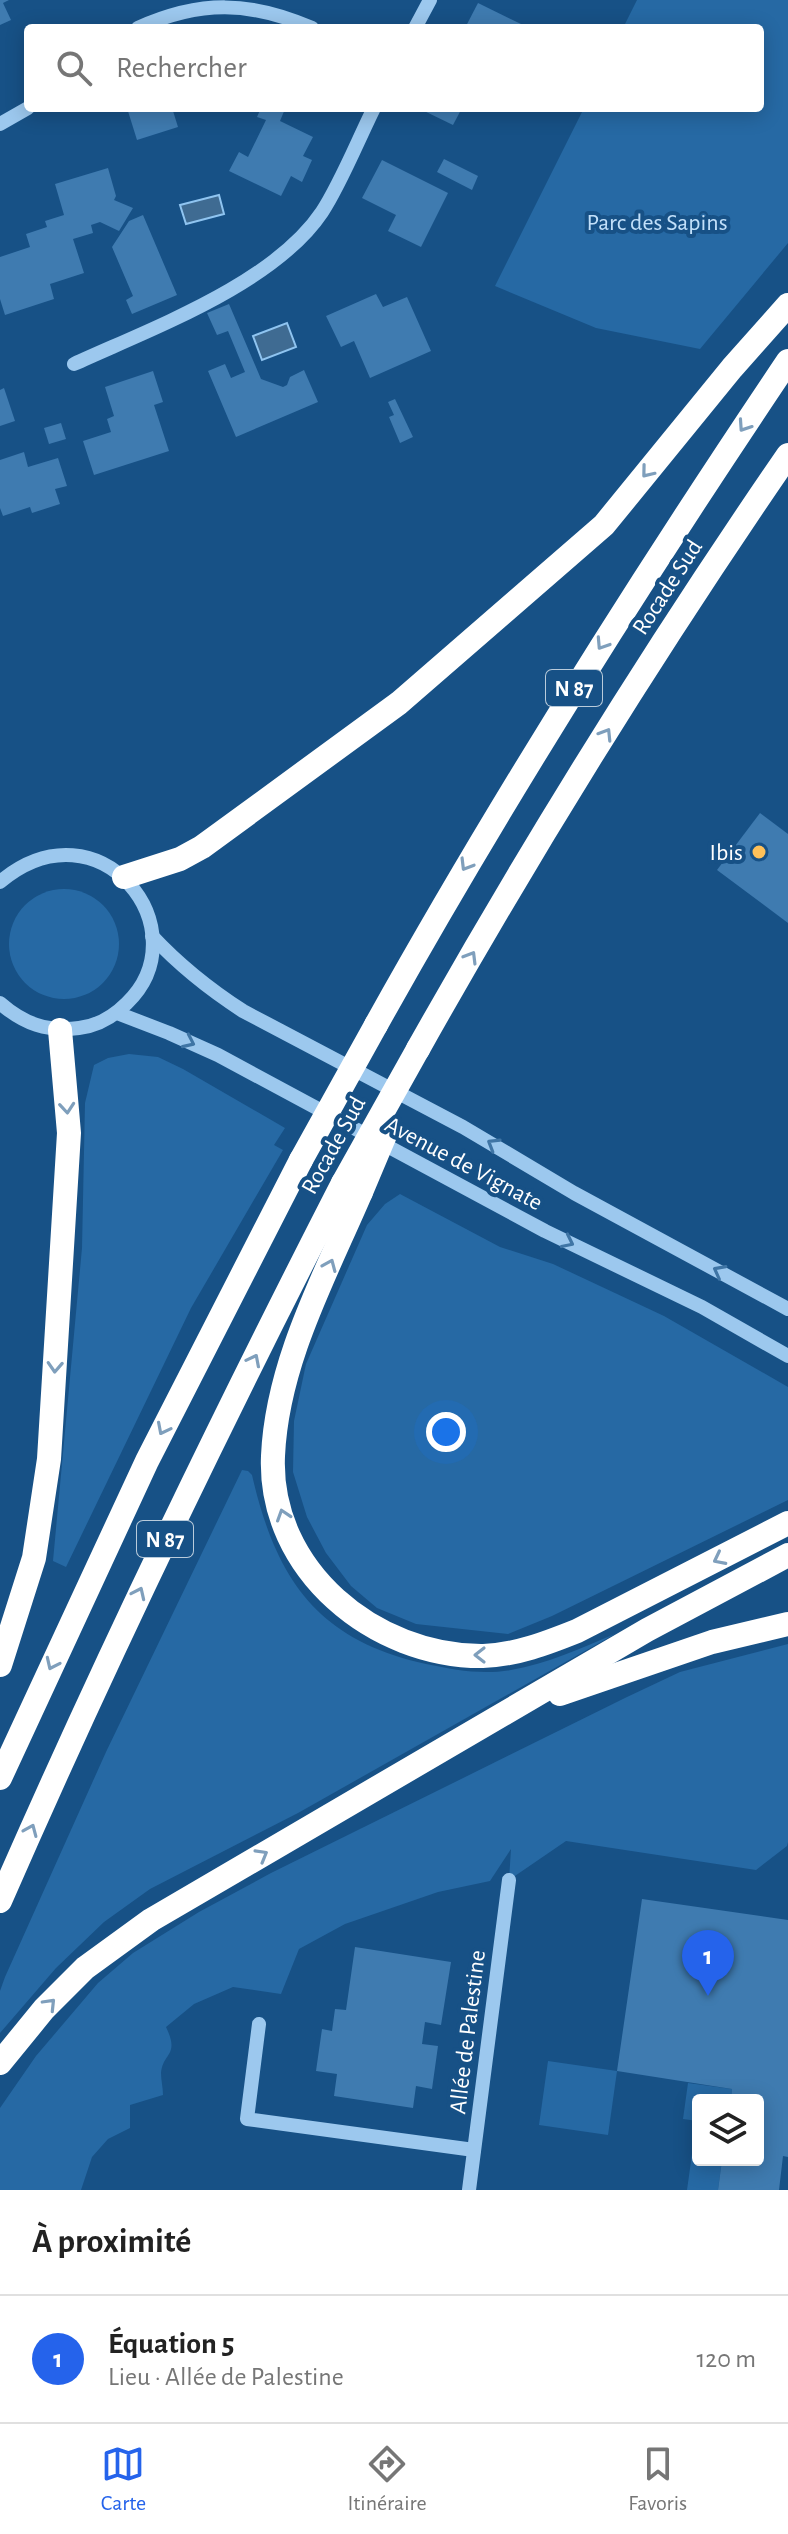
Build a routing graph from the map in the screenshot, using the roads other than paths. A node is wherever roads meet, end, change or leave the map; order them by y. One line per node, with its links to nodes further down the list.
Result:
1 (430, 0): 4 (street)
2 (146, 24): 3 (street)
3 (303, 24)
4 (417, 24)
5 (24, 110): 7 (street)
6 (372, 112): 10 (street)
7 (0, 124)
8 (788, 305): 12 (highway, one-way to 12)
9 (788, 361): 28 (highway, Rocade Sud / N 87, one-way to 28, bridge)
10 (74, 364)
11 (788, 455): 20 (highway, Rocade Sud / N 87, one-way to 11, bridge)
12 (124, 877): 13 (street); 14 (street)
13 (0, 882)
14 (152, 936): 16 (street); 21 (street, Avenue de Vignate, one-way to 14)
15 (0, 1003): 17 (street)
16 (117, 1013): 19 (street); 22 (street, Avenue de Vignate, one-way to 22)
17 (17, 1017): 18 (street); 19 (street)
18 (0, 1020)
19 (60, 1030): 26 (highway, one-way to 26)
20 (352, 1187): 23 (highway, one-way to 20); 30 (highway, Rocade Sud / N 87, one-way to 20)
21 (788, 1309)
22 (788, 1356)
23 (788, 1523)
24 (788, 1555): 27 (highway)
25 (788, 1624): 27 (highway)
26 (0, 1665)
27 (505, 1714): 32 (highway, one-way to 27)
28 (0, 1778)
29 (509, 1880): 33 (street, Allée de Palestine)
30 (0, 1901)
31 (259, 2024): 33 (street)
32 (0, 2063)
33 (474, 2150): 34 (street, Allée de Palestine)
34 (469, 2190)

